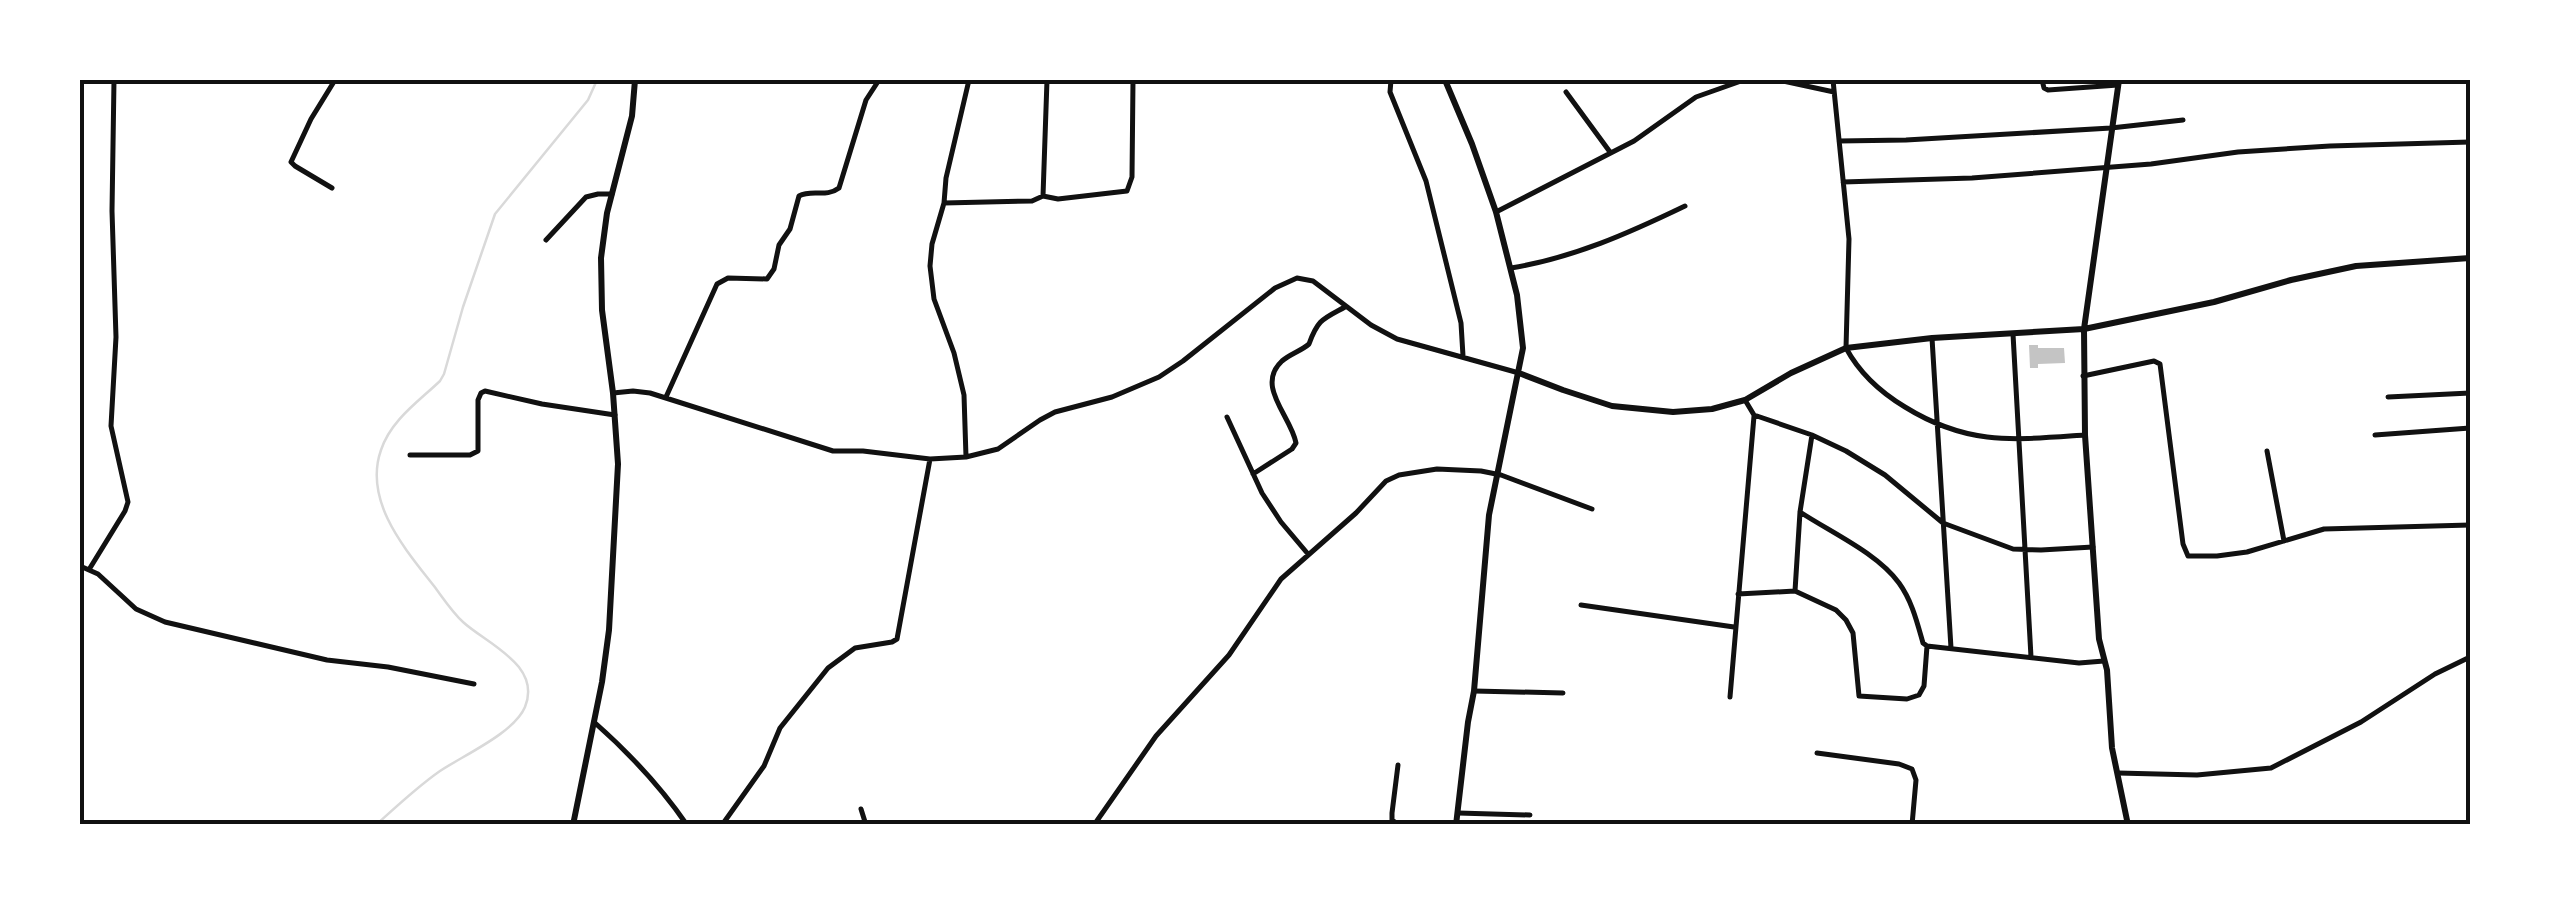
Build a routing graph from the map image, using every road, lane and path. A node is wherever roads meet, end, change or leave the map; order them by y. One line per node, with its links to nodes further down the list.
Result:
1 (114, 80): 70 (street)
2 (335, 80): 24 (street)
3 (635, 80): 25 (street)
4 (879, 80): 43 (street)
5 (970, 80): 27 (street)
6 (1047, 80): 26 (street)
7 (1133, 80): 26 (street)
8 (1390, 80): 38 (street)
9 (1445, 80): 29 (street)
10 (1744, 80): 21 (street)
11 (1778, 80): 16 (street)
12 (1834, 80): 16 (street)
13 (2042, 80): 14 (street)
14 (2118, 82): 18 (street)
15 (1566, 92): 21 (street)
16 (1834, 92): 19 (street)
17 (2184, 120): 18 (street)
18 (2111, 128): 19 (street); 22 (street)
19 (1838, 140): 23 (street)
20 (2470, 142): 22 (street)
21 (1610, 152): 29 (street)
22 (2105, 167): 23 (street); 34 (street)
23 (1842, 182): 37 (street)
24 (332, 188)
25 (612, 194): 30 (street); 41 (street)
26 (1042, 196): 27 (street)
27 (944, 203): 57 (street)
28 (1685, 206): 32 (street)
29 (1496, 212): 32 (street)
30 (546, 240)
31 (2470, 258): 34 (street)
32 (1511, 268): 39 (street)
33 (1345, 306): 38 (street); 57 (street); 59 (street)
34 (2084, 329): 35 (street); 40 (street)
35 (2012, 334): 36 (street); 54 (street)
36 (1932, 338): 37 (street); 49 (street)
37 (1846, 348): 45 (street); 49 (street)
38 (1463, 356): 39 (street)
39 (1519, 372): 45 (street); 60 (street)
40 (2082, 376): 52 (street); 65 (street)
41 (612, 393): 43 (street); 46 (street)
42 (2470, 394): 44 (street)
43 (666, 398): 58 (street)
44 (2388, 398)
45 (1745, 400): 47 (street)
46 (614, 414): 56 (street); 84 (street)
47 (1754, 415): 51 (street); 72 (street)
48 (1228, 417): 59 (street)
49 (1938, 426): 54 (street); 63 (street)
50 (2470, 428): 53 (street)
51 (1812, 435): 62 (street); 63 (street)
52 (2084, 435): 54 (street); 66 (street)
53 (2375, 436)
54 (2019, 440): 67 (street)
55 (2268, 452): 65 (street)
56 (410, 456)
57 (966, 457): 58 (street)
58 (930, 459): 93 (street)
59 (1254, 474): 68 (street)
60 (1496, 474): 61 (street); 68 (street); 81 (street)
61 (1592, 509)
62 (1800, 512): 71 (street); 75 (street)
63 (1943, 523): 67 (street); 76 (street)
64 (2470, 525): 65 (street)
65 (2284, 541)
66 (2093, 547): 67 (street); 79 (street)
67 (2025, 550): 78 (street)
68 (1308, 554): 95 (street)
69 (80, 566): 70 (street)
70 (90, 568): 80 (street)
71 (1795, 591): 72 (street); 75 (street)
72 (1738, 594): 74 (street)
73 (1582, 606): 74 (street)
74 (1734, 627): 83 (street)
75 (1928, 646): 76 (street)
76 (1952, 648): 78 (street)
77 (2470, 657): 87 (street)
78 (2031, 658): 79 (street)
79 (2104, 661): 87 (street)
80 (474, 684)
81 (1474, 690): 82 (street); 89 (street)
82 (1563, 694)
83 (1730, 696)
84 (594, 722): 91 (street); 92 (street)
85 (1817, 753): 98 (street)
86 (1398, 765): 96 (street)
87 (2118, 773): 99 (street)
88 (861, 809): 94 (street)
89 (1458, 814): 90 (street); 97 (street)
90 (1530, 815)
91 (573, 825)
92 (687, 825)
93 (722, 825)
94 (866, 825)
95 (1094, 825)
96 (1399, 825)
97 (1456, 825)
98 (1912, 825)
99 (2128, 825)

